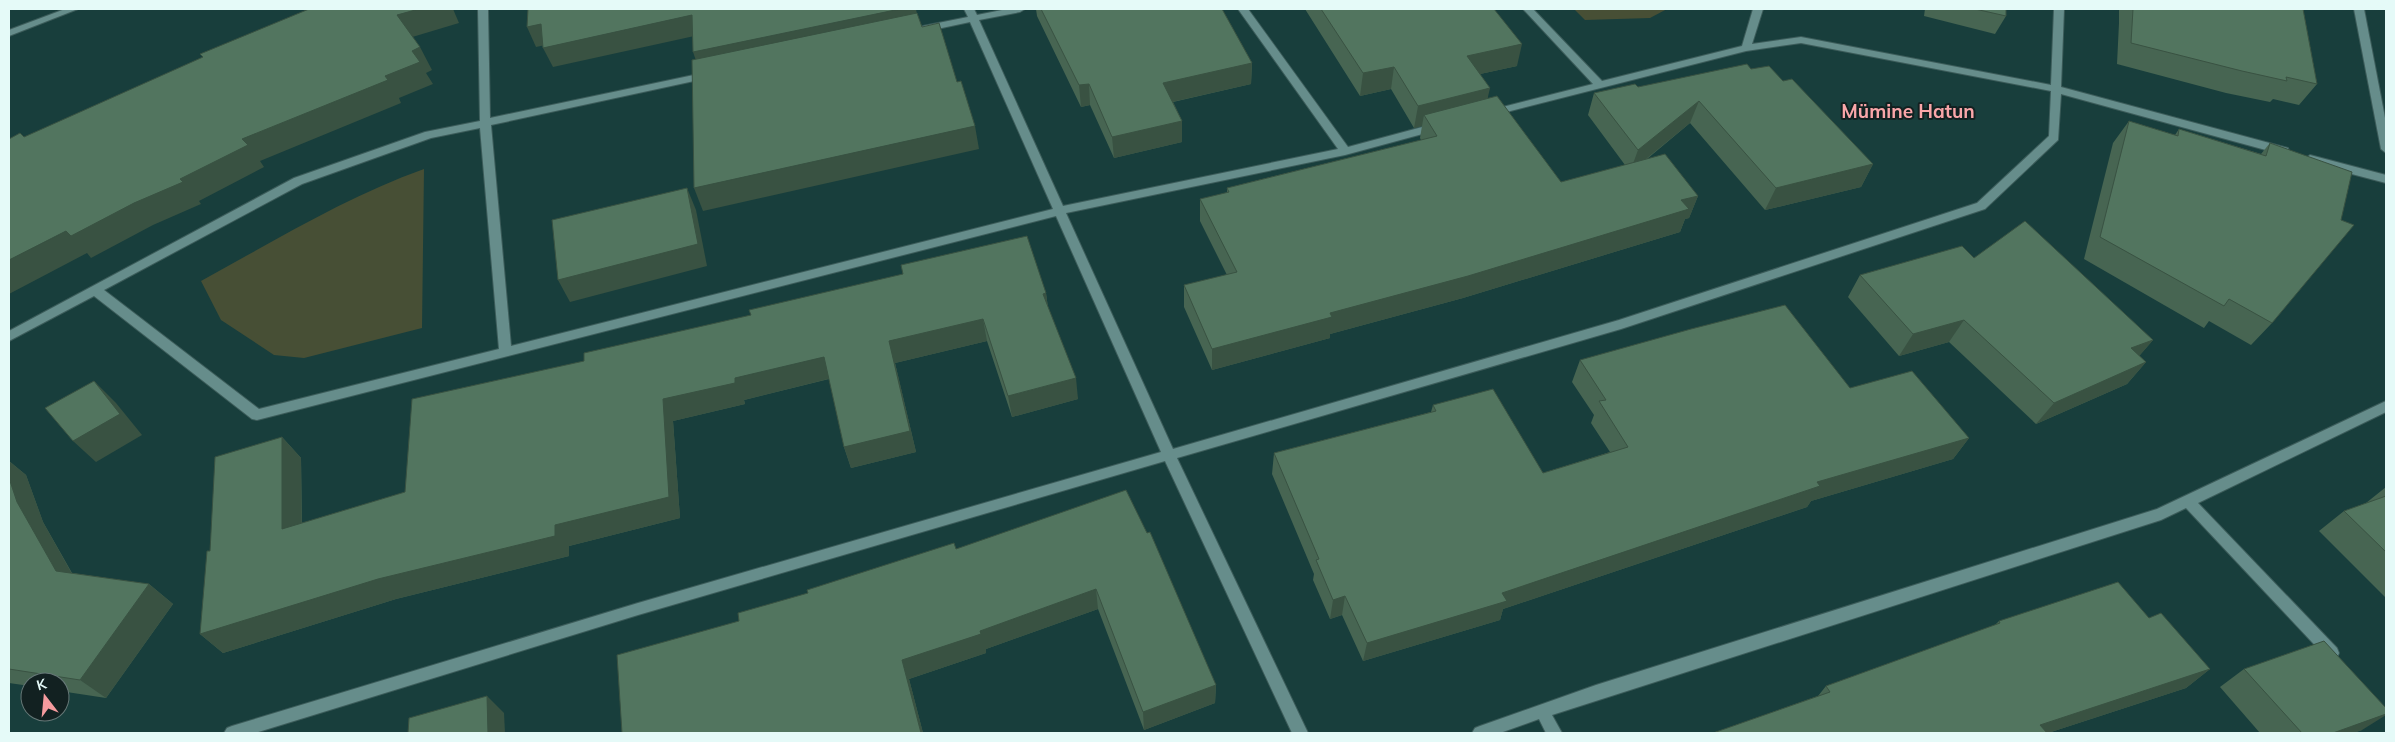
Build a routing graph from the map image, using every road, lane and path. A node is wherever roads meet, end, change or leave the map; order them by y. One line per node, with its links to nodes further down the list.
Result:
1 (73, 9): 11 (street)
2 (483, 9): 17 (street)
3 (1020, 9): 9 (street)
4 (1242, 9): 20 (street)
5 (1528, 9): 14 (street)
6 (1758, 9): 12 (street)
7 (2059, 9): 15 (street)
8 (2359, 9): 19 (street)
9 (971, 14): 10 (street); 22 (street)
10 (915, 31)
11 (9, 32)
12 (1746, 48): 14 (street); 15 (street)
13 (720, 73): 17 (street)
14 (1600, 85): 16 (street)
15 (2056, 89): 21 (street); 27 (street)
16 (1477, 117)
17 (485, 123): 23 (street); 25 (street)
18 (1449, 124): 20 (street)
19 (2386, 149)
20 (1346, 151): 22 (street)
21 (2386, 179)
22 (1059, 211): 25 (street); 27 (street)
23 (95, 290): 24 (street); 25 (street)
24 (9, 336)
25 (505, 352)
26 (2386, 406): 28 (street)
27 (1169, 455): 31 (street); 33 (street)
28 (2188, 501): 29 (street); 30 (street)
29 (2345, 667)
30 (1542, 711): 34 (street); 35 (street)
31 (257, 729): 32 (street)
32 (232, 733)
33 (1300, 733)
34 (1480, 733)
35 (1554, 733)

